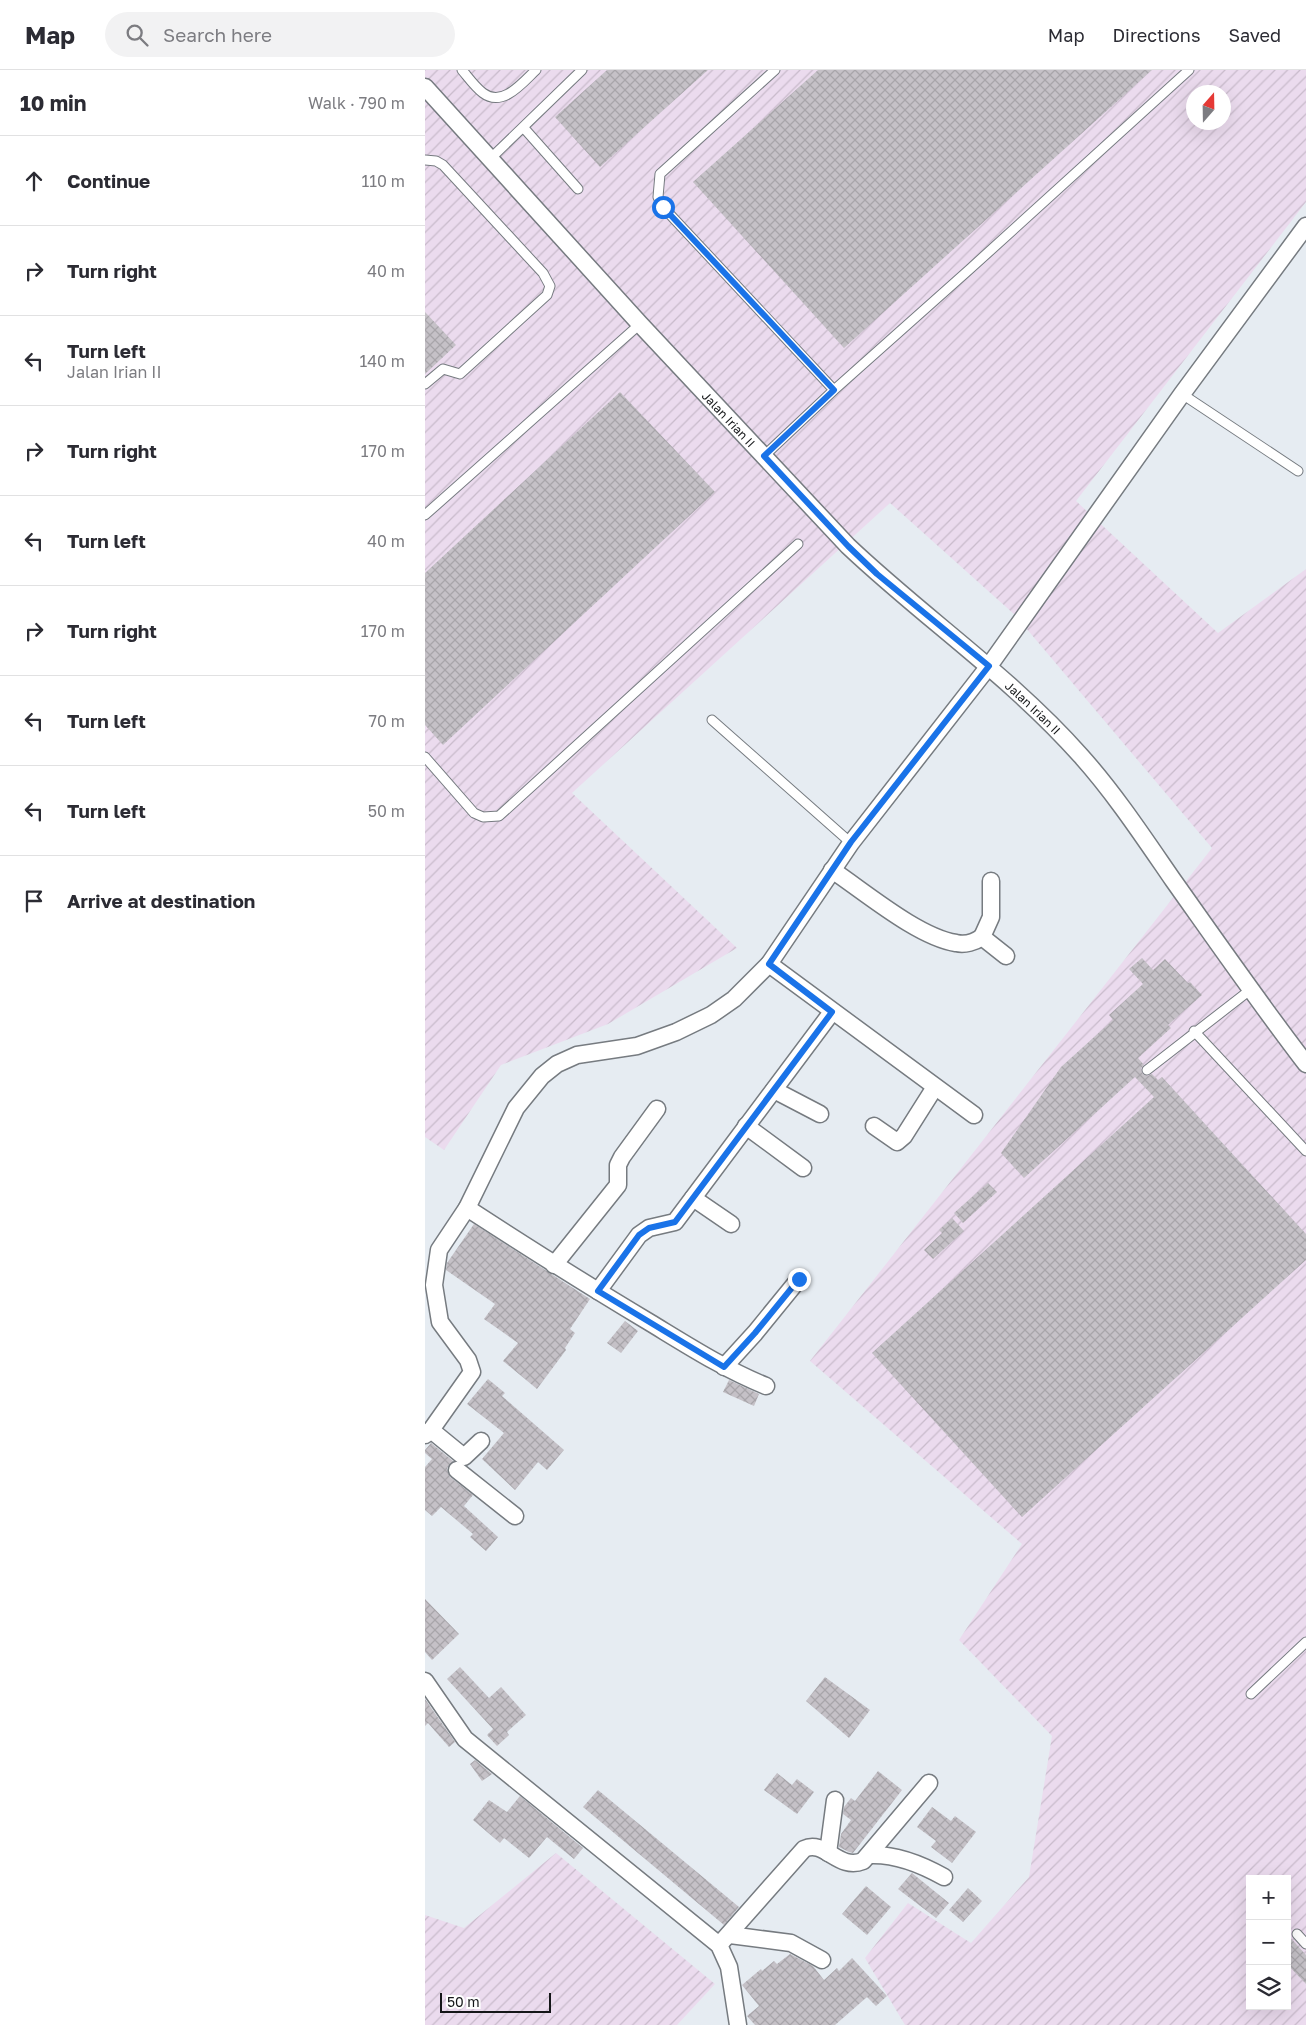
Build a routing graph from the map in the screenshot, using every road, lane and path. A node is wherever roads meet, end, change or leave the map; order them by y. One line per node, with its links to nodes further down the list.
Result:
1 (462, 70): 2 (lane)
2 (536, 70)
3 (582, 70): 7 (lane)
4 (775, 70): 14 (lane)
5 (1189, 70): 14 (lane)
6 (425, 87): 8 (street, Jalan Irian II)
7 (523, 127): 8 (lane); 10 (lane)
8 (490, 159): 12 (street, Jalan Irian II)
9 (425, 160): 13 (lane)
10 (578, 189)
11 (1306, 226): 15 (street)
12 (640, 324): 16 (street, Jalan Irian II); 18 (lane)
13 (425, 384)
14 (834, 390): 16 (lane)
15 (1182, 394): 17 (lane); 20 (street)
16 (764, 456): 20 (street, Jalan Irian II)
17 (1298, 471)
18 (425, 515)
19 (798, 544): 22 (lane)
20 (989, 666): 23 (street); 29 (street, Jalan Irian II)
21 (712, 720): 23 (lane)
22 (425, 757)
23 (851, 842): 24 (street)
24 (832, 870): 26 (street); 28 (street)
25 (991, 881): 26 (street)
26 (982, 937): 27 (street)
27 (1006, 956)
28 (769, 964): 30 (street); 44 (street)
29 (1249, 990): 31 (lane); 32 (street, Jalan Irian II)
30 (832, 1012): 34 (street); 35 (street)
31 (1194, 1031): 33 (lane); 41 (lane)
32 (1306, 1064)
33 (1147, 1070)
34 (935, 1087): 38 (street); 40 (street)
35 (774, 1090): 37 (street); 39 (street)
36 (657, 1109): 46 (street)
37 (820, 1114)
38 (974, 1115)
39 (746, 1126): 42 (street); 43 (street)
40 (874, 1126)
41 (1306, 1151)
42 (803, 1168)
43 (693, 1198): 45 (street); 48 (street)
44 (467, 1208): 46 (street); 51 (street)
45 (731, 1224)
46 (554, 1264): 48 (street)
47 (799, 1279): 49 (street)
48 (598, 1291): 49 (street)
49 (724, 1367): 50 (street)
50 (766, 1386)
51 (428, 1433): 53 (street)
52 (481, 1442): 53 (street)
53 (457, 1469): 54 (street)
54 (515, 1516)
55 (1306, 1642): 57 (lane)
56 (425, 1681): 64 (street)
57 (1251, 1694)
58 (929, 1783): 61 (street)
59 (835, 1800): 60 (street)
60 (828, 1853): 61 (street); 64 (street)
61 (870, 1855): 62 (street)
62 (944, 1877)
63 (1297, 1934): 65 (lane)
64 (724, 1940): 66 (street); 67 (street)
65 (1306, 1944)
66 (822, 1960)
67 (738, 2025)

